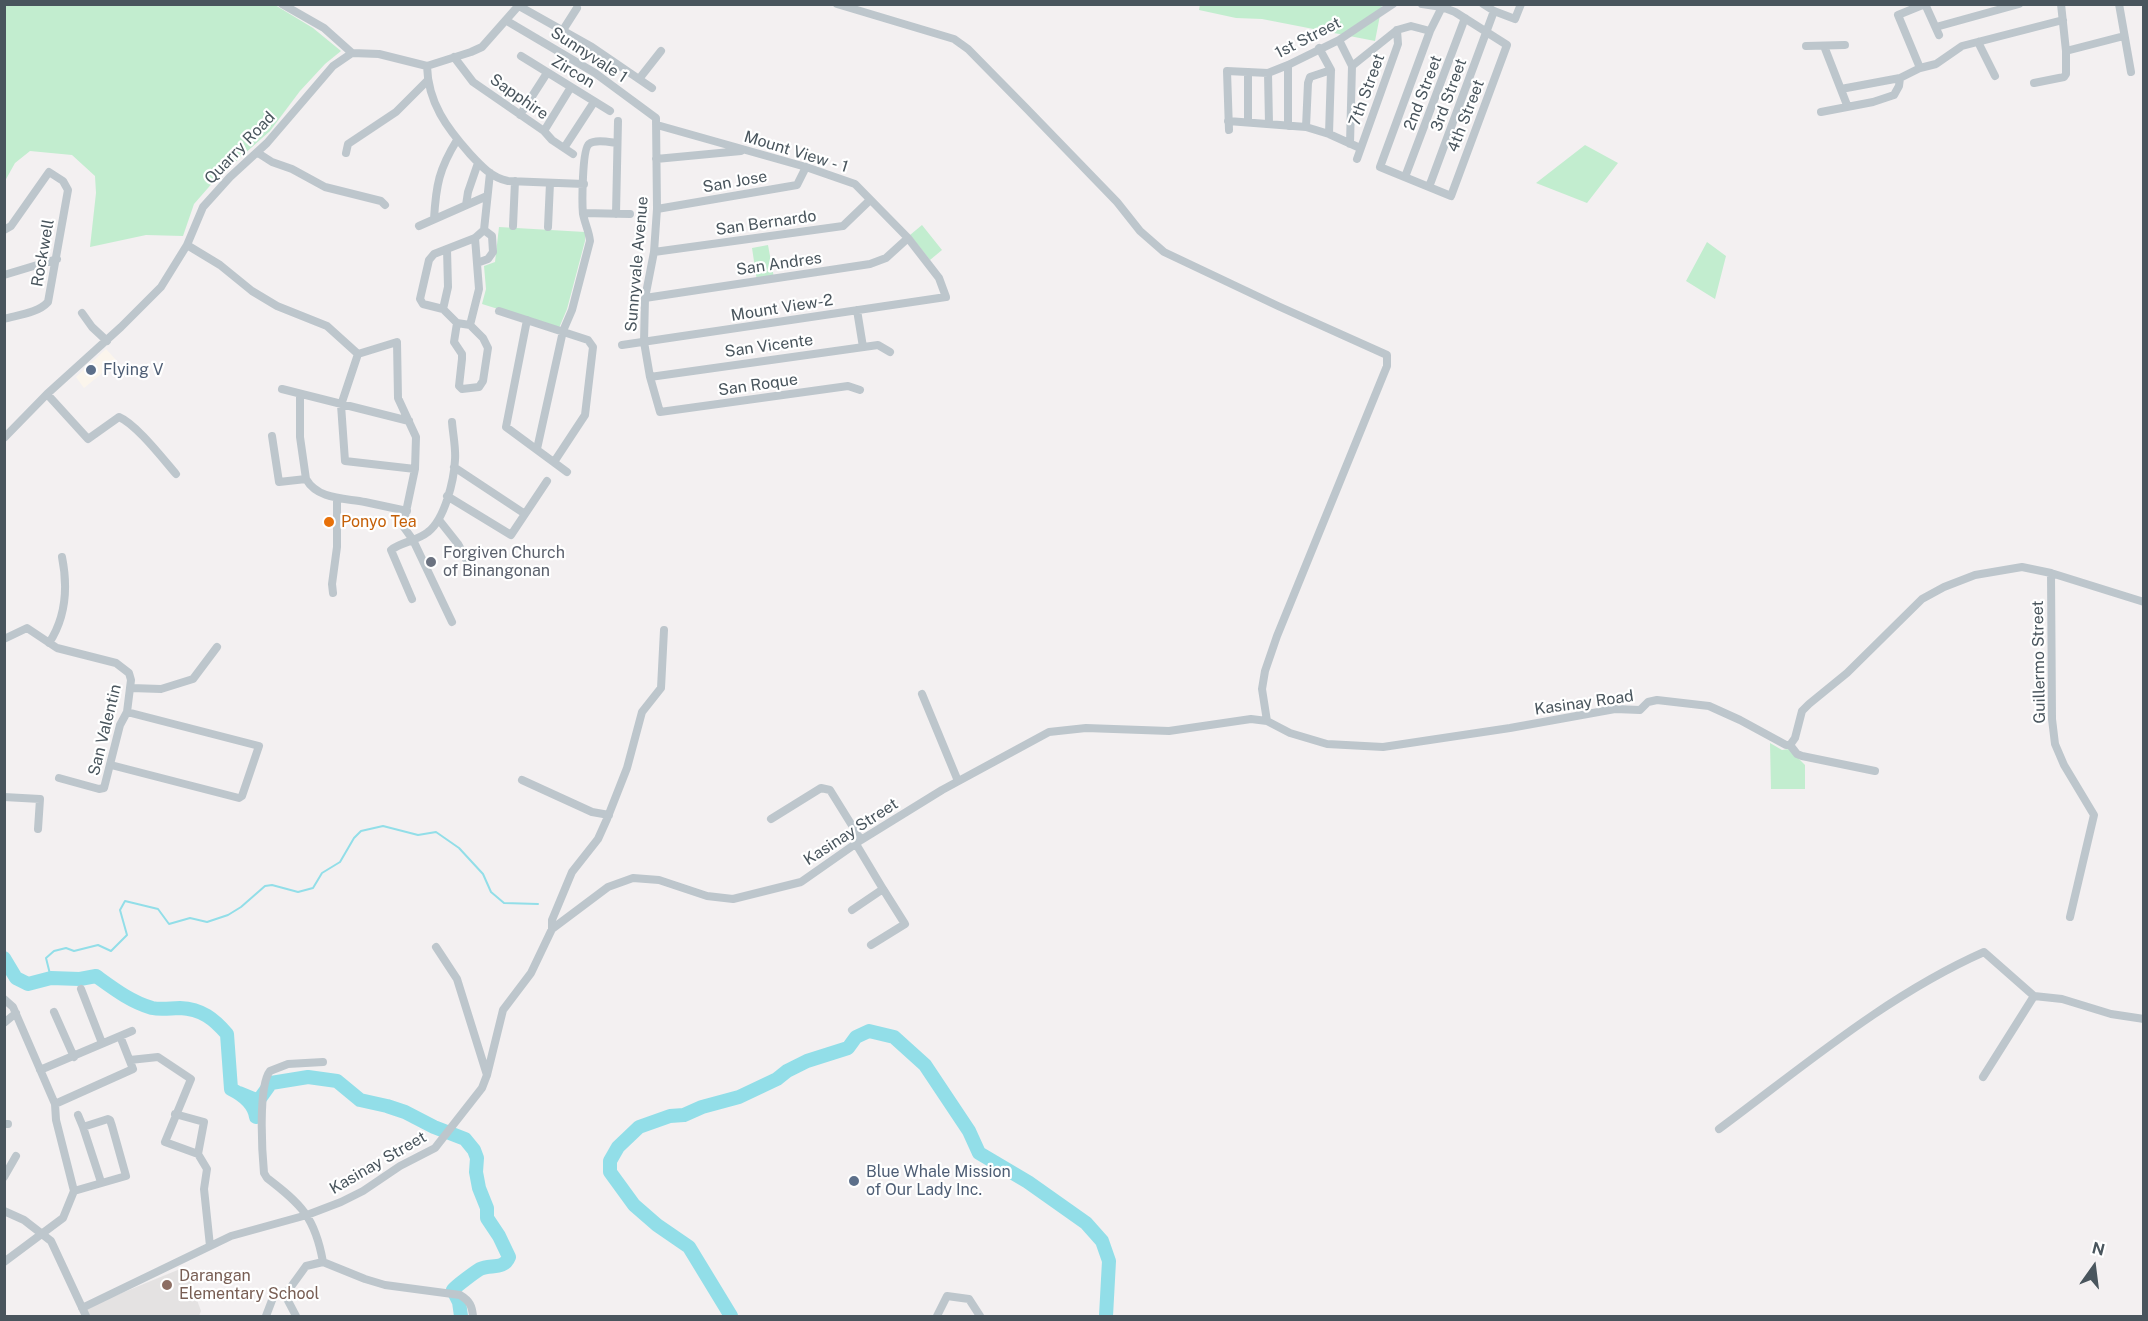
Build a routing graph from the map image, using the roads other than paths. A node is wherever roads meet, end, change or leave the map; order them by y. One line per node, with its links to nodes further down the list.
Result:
1 (282, 4): 13 (street)
2 (837, 4): 166 (street)
3 (1393, 4): 25 (street, 1st Street)
4 (1422, 4): 11 (street)
5 (1521, 4): 12 (street)
6 (1925, 4): 18 (street); 39 (street)
7 (2019, 4): 18 (street)
8 (2061, 4): 16 (street)
9 (2119, 4): 24 (street)
10 (520, 5): 17 (street); 19 (street)
11 (1442, 6): 15 (street); 21 (street)
12 (1489, 7): 22 (street, 3rd Street)
13 (295, 8): 33 (street)
14 (577, 8): 19 (street)
15 (1465, 18): 22 (street); 83 (street, 2nd Street)
16 (2063, 20): 26 (street); 32 (street)
17 (507, 21): 35 (street); 58 (street, Sunnyvale 1)
18 (1935, 27): 23 (street)
19 (562, 30): 47 (street)
20 (1396, 30): 21 (street); 38 (street); 73 (street, 7th Street)
21 (1430, 31): 83 (street)
22 (1486, 31): 87 (street, 3rd Street); 87 (street, 4th Street)
23 (1939, 35)
24 (2124, 36): 32 (street); 42 (street)
25 (1339, 39): 30 (street, 1st Street); 38 (street)
26 (1978, 42): 39 (street); 45 (street)
27 (1824, 45): 28 (street); 29 (street); 52 (street)
28 (1845, 45)
29 (1806, 46)
30 (1319, 48): 36 (street, 1st Street); 40 (street)
31 (661, 51): 47 (street)
32 (2066, 51): 49 (street)
33 (352, 53): 37 (street); 75 (street, Quarry Road)
34 (521, 56): 43 (street, Zircon)
35 (454, 57): 37 (street); 57 (street, Sapphire)
36 (1288, 65): 44 (street, 1st Street); 64 (street)
37 (427, 66): 48 (street)
38 (1352, 66): 71 (street)
39 (1920, 68): 46 (street)
40 (1331, 70): 65 (street); 68 (street)
41 (1248, 72): 44 (street, 1st Street); 60 (street, 1st Street); 61 (street)
42 (2131, 72)
43 (547, 73): 50 (street, Zircon); 57 (street)
44 (1268, 73): 62 (street)
45 (1995, 76)
46 (1900, 78): 52 (street); 54 (street)
47 (639, 79): 51 (street)
48 (427, 81): 69 (street); 76 (street)
49 (2034, 83)
50 (571, 87): 53 (street, Zircon); 67 (street)
51 (652, 88)
52 (1841, 89): 54 (street)
53 (594, 102): 55 (street, Zircon); 72 (street)
54 (1847, 105): 56 (street)
55 (610, 111)
56 (1821, 112)
57 (520, 114): 67 (street, Sapphire)
58 (655, 115): 63 (street, Sunnyvale Avenue)
59 (618, 121): 70 (street)
60 (1228, 121): 61 (street); 66 (street)
61 (1248, 122): 62 (street)
62 (1269, 124): 64 (street)
63 (657, 125): 74 (street, Mount View - 1); 78 (street, Sunnyvale Avenue)
64 (1288, 126): 65 (street)
65 (1306, 127): 68 (street)
66 (1228, 130)
67 (544, 131): 72 (street, Sapphire)
68 (1329, 134): 71 (street)
69 (457, 140): 80 (street); 96 (street)
70 (617, 143): 86 (street); 94 (street)
71 (1350, 144): 73 (street)
72 (564, 148): 77 (street, Sapphire)
73 (1360, 148): 79 (street, 7th Street)
74 (747, 150): 78 (street); 81 (street, Mount View - 1)
75 (258, 153): 90 (street); 104 (street, Quarry Road)
76 (346, 153)
77 (573, 154)
78 (656, 159): 92 (street, Sunnyvale Avenue)
79 (1357, 159)
80 (478, 163): 82 (street); 91 (street)
81 (806, 167): 89 (street, Mount View - 1); 92 (street, San Jose)
82 (490, 173): 84 (street); 88 (street)
83 (1405, 177): 87 (street)
84 (515, 181): 85 (street); 98 (street)
85 (550, 183): 86 (street); 99 (street)
86 (584, 184): 93 (street)
87 (1429, 187)
88 (487, 196): 91 (street); 101 (street)
89 (870, 200): 103 (street, Mount View - 1); 106 (street, San Bernardo)
90 (386, 205)
91 (466, 205): 96 (street)
92 (657, 209): 106 (street, Sunnyvale Avenue)
93 (583, 213): 94 (street); 120 (street)
94 (616, 214): 95 (street)
95 (630, 214)
96 (434, 219): 97 (street)
97 (419, 226)
98 (513, 226)
99 (548, 227)
100 (4, 230): 107 (street, Rockwell)
101 (484, 230): 102 (street); 108 (street)
102 (475, 238): 105 (street); 108 (street)
103 (908, 238): 110 (street, Mount View - 1); 111 (street, San Andres)
104 (187, 245): 121 (street, Quarry Road); 126 (street)
105 (447, 249): 112 (street); 112 (street)
106 (654, 252): 111 (street, Sunnyvale Avenue)
107 (57, 259): 109 (street); 116 (street, Rockwell)
108 (477, 263): 119 (street)
109 (4, 274)
110 (946, 297): 113 (street, Mount View-2)
111 (645, 298): 122 (street, Sunnyvale Avenue)
112 (443, 309): 118 (street)
113 (858, 310): 122 (street, Mount View-2); 124 (street)
114 (499, 311): 117 (street)
115 (82, 313): 121 (street)
116 (4, 319)
117 (527, 320): 120 (street); 138 (street)
118 (457, 323): 119 (street); 119 (street)
119 (470, 325)
120 (563, 331): 138 (street); 139 (street)
121 (107, 341): 130 (street, Quarry Road)
122 (644, 342): 123 (street, Mount View-2); 127 (street, Sunnyvale Avenue)
123 (622, 345)
124 (863, 347): 125 (street, San Vicente); 127 (street, San Vicente)
125 (890, 352)
126 (358, 354): 132 (street); 134 (street)
127 (650, 377): 133 (street, Sunnyvale Avenue)
128 (282, 389): 131 (street)
129 (860, 390): 133 (street, San Roque)
130 (46, 394): 136 (street, Quarry Road); 143 (street)
131 (300, 395): 132 (street); 144 (street)
132 (341, 405): 134 (street); 141 (street)
133 (660, 412)
134 (409, 421): 141 (street)
135 (452, 423): 140 (street)
136 (5, 436)
137 (272, 436): 144 (street)
138 (537, 449): 139 (street)
139 (554, 462): 142 (street)
140 (454, 467): 146 (street); 149 (street)
141 (415, 469): 148 (street)
142 (567, 472)
143 (176, 474)
144 (306, 479): 147 (street)
145 (547, 481): 149 (street)
146 (447, 496): 149 (street); 150 (street)
147 (337, 499): 148 (street); 155 (street)
148 (407, 511): 151 (street)
149 (525, 514)
150 (439, 520): 151 (street); 153 (street)
151 (413, 540): 156 (street); 158 (street)
152 (62, 557): 161 (street)
153 (466, 559)
154 (2051, 573): 157 (street); 167 (street); 180 (street, Guillermo Street)
155 (333, 594)
156 (412, 599)
157 (2144, 602)
158 (452, 622)
159 (664, 630): 174 (street)
160 (4, 639): 161 (street, San Valentin)
161 (49, 643): 163 (street, San Valentin)
162 (217, 647): 163 (street)
163 (131, 688): 165 (street, San Valentin)
164 (922, 694): 172 (street)
165 (127, 712): 168 (street, San Valentin); 168 (street)
166 (1267, 721): 167 (street, Kasinay Road); 172 (street, Kasinay Street)
167 (1790, 745): 169 (street, Kasinay Road)
168 (111, 765): 170 (street, San Valentin)
169 (1875, 771)
170 (59, 778)
171 (522, 780): 174 (street)
172 (958, 781): 177 (street, Kasinay Street)
173 (4, 796): 176 (street)
174 (609, 815): 181 (street)
175 (771, 819): 177 (street)
176 (38, 829)
177 (859, 842): 178 (street); 181 (street, Kasinay Street)
178 (884, 890): 179 (street); 182 (street)
179 (852, 910)
180 (2070, 917)
181 (552, 929): 198 (street, Kasinay Street)
182 (871, 945)
183 (436, 947): 198 (street)
184 (81, 989): 193 (street)
185 (2034, 996): 189 (street); 199 (street); 204 (street)
186 (4, 999): 188 (street)
187 (54, 1012): 194 (street)
188 (16, 1013): 190 (street); 197 (street)
189 (2144, 1019)
190 (4, 1023)
191 (132, 1031): 192 (street)
192 (120, 1036): 193 (street); 195 (street)
193 (102, 1043): 194 (street)
194 (74, 1057): 197 (street)
195 (129, 1060): 200 (street); 201 (street)
196 (323, 1062): 211 (street)
197 (40, 1070): 200 (street)
198 (487, 1075): 211 (street, Kasinay Street)
199 (1983, 1077)
200 (55, 1104): 209 (street)
201 (176, 1114): 205 (street); 205 (street)
202 (78, 1115): 203 (street)
203 (83, 1126): 208 (street); 208 (street)
204 (1719, 1129)
205 (198, 1154): 213 (street)
206 (16, 1156): 207 (street)
207 (4, 1177)
208 (101, 1182): 209 (street)
209 (74, 1191): 212 (street)
210 (4, 1211): 212 (street)
211 (307, 1215): 213 (street, Kasinay Street); 215 (street)
212 (44, 1233): 214 (street); 217 (street)
213 (210, 1246): 217 (street, Kasinay Street)
214 (4, 1262)
215 (323, 1262): 216 (street); 221 (street)
216 (285, 1295): 219 (street); 220 (street)
217 (82, 1308): 218 (street)
218 (86, 1317)
219 (266, 1317)
220 (296, 1317)
221 (473, 1317)
222 (937, 1317): 223 (street)
223 (980, 1317)

